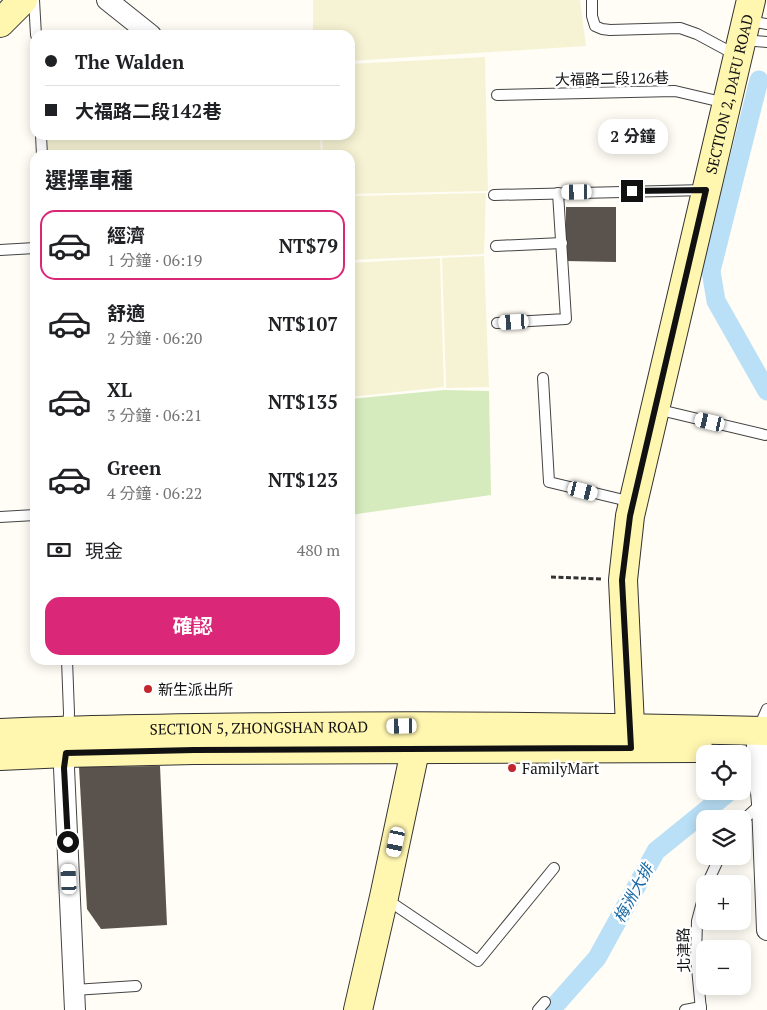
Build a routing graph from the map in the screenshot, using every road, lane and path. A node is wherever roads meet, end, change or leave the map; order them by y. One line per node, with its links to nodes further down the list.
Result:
1 (23, 0): 5 (main road)
2 (34, 0): 6 (lane)
3 (107, 0): 7 (street)
4 (592, 0): 8 (lane)
5 (0, 23)
6 (36, 30)
7 (144, 30)
8 (752, 31): 10 (main road, SECTION 2, DAFU ROAD)
9 (496, 95): 10 (lane, 大福路二段126巷)
10 (726, 102): 11 (main road, SECTION 2, DAFU ROAD)
11 (706, 190): 12 (lane); 20 (main road, SECTION 2, DAFU ROAD)
12 (558, 193): 13 (lane); 14 (lane)
13 (494, 195)
14 (562, 243): 15 (lane); 18 (lane)
15 (496, 246)
16 (30, 248): 17 (lane)
17 (0, 250)
18 (497, 323)
19 (544, 378): 22 (lane)
20 (655, 409): 21 (lane); 22 (main road, SECTION 2, DAFU ROAD)
21 (765, 435)
22 (633, 503): 26 (main road, SECTION 2, DAFU ROAD)
23 (30, 515): 24 (lane)
24 (0, 517)
25 (551, 577): 26 (path)
26 (622, 580): 31 (main road, SECTION 2, DAFU ROAD)
27 (67, 665): 32 (lane)
28 (0, 734): 32 (main road, SECTION 5, ZHONGSHAN ROAD)
29 (763, 734): 31 (main road, SECTION 5, ZHONGSHAN ROAD); 34 (street)
30 (418, 737): 31 (main road, SECTION 5, ZHONGSHAN ROAD); 32 (main road, SECTION 5, ZHONGSHAN ROAD); 37 (main road)
31 (630, 738)
32 (67, 742): 33 (main road, SECTION 5, ZHONGSHAN ROAD); 42 (street)
33 (0, 756)
34 (762, 803): 35 (lane); 38 (street)
35 (751, 813)
36 (554, 868): 37 (lane)
37 (384, 897): 46 (main road)
38 (767, 919): 40 (street)
39 (697, 930): 44 (lane, 北津路)
40 (767, 930)
41 (136, 986): 42 (lane)
42 (74, 990): 45 (street)
43 (545, 1002): 47 (lane)
44 (701, 1008): 48 (lane)
45 (75, 1010)
46 (358, 1010)
47 (538, 1010)
48 (685, 1010)

